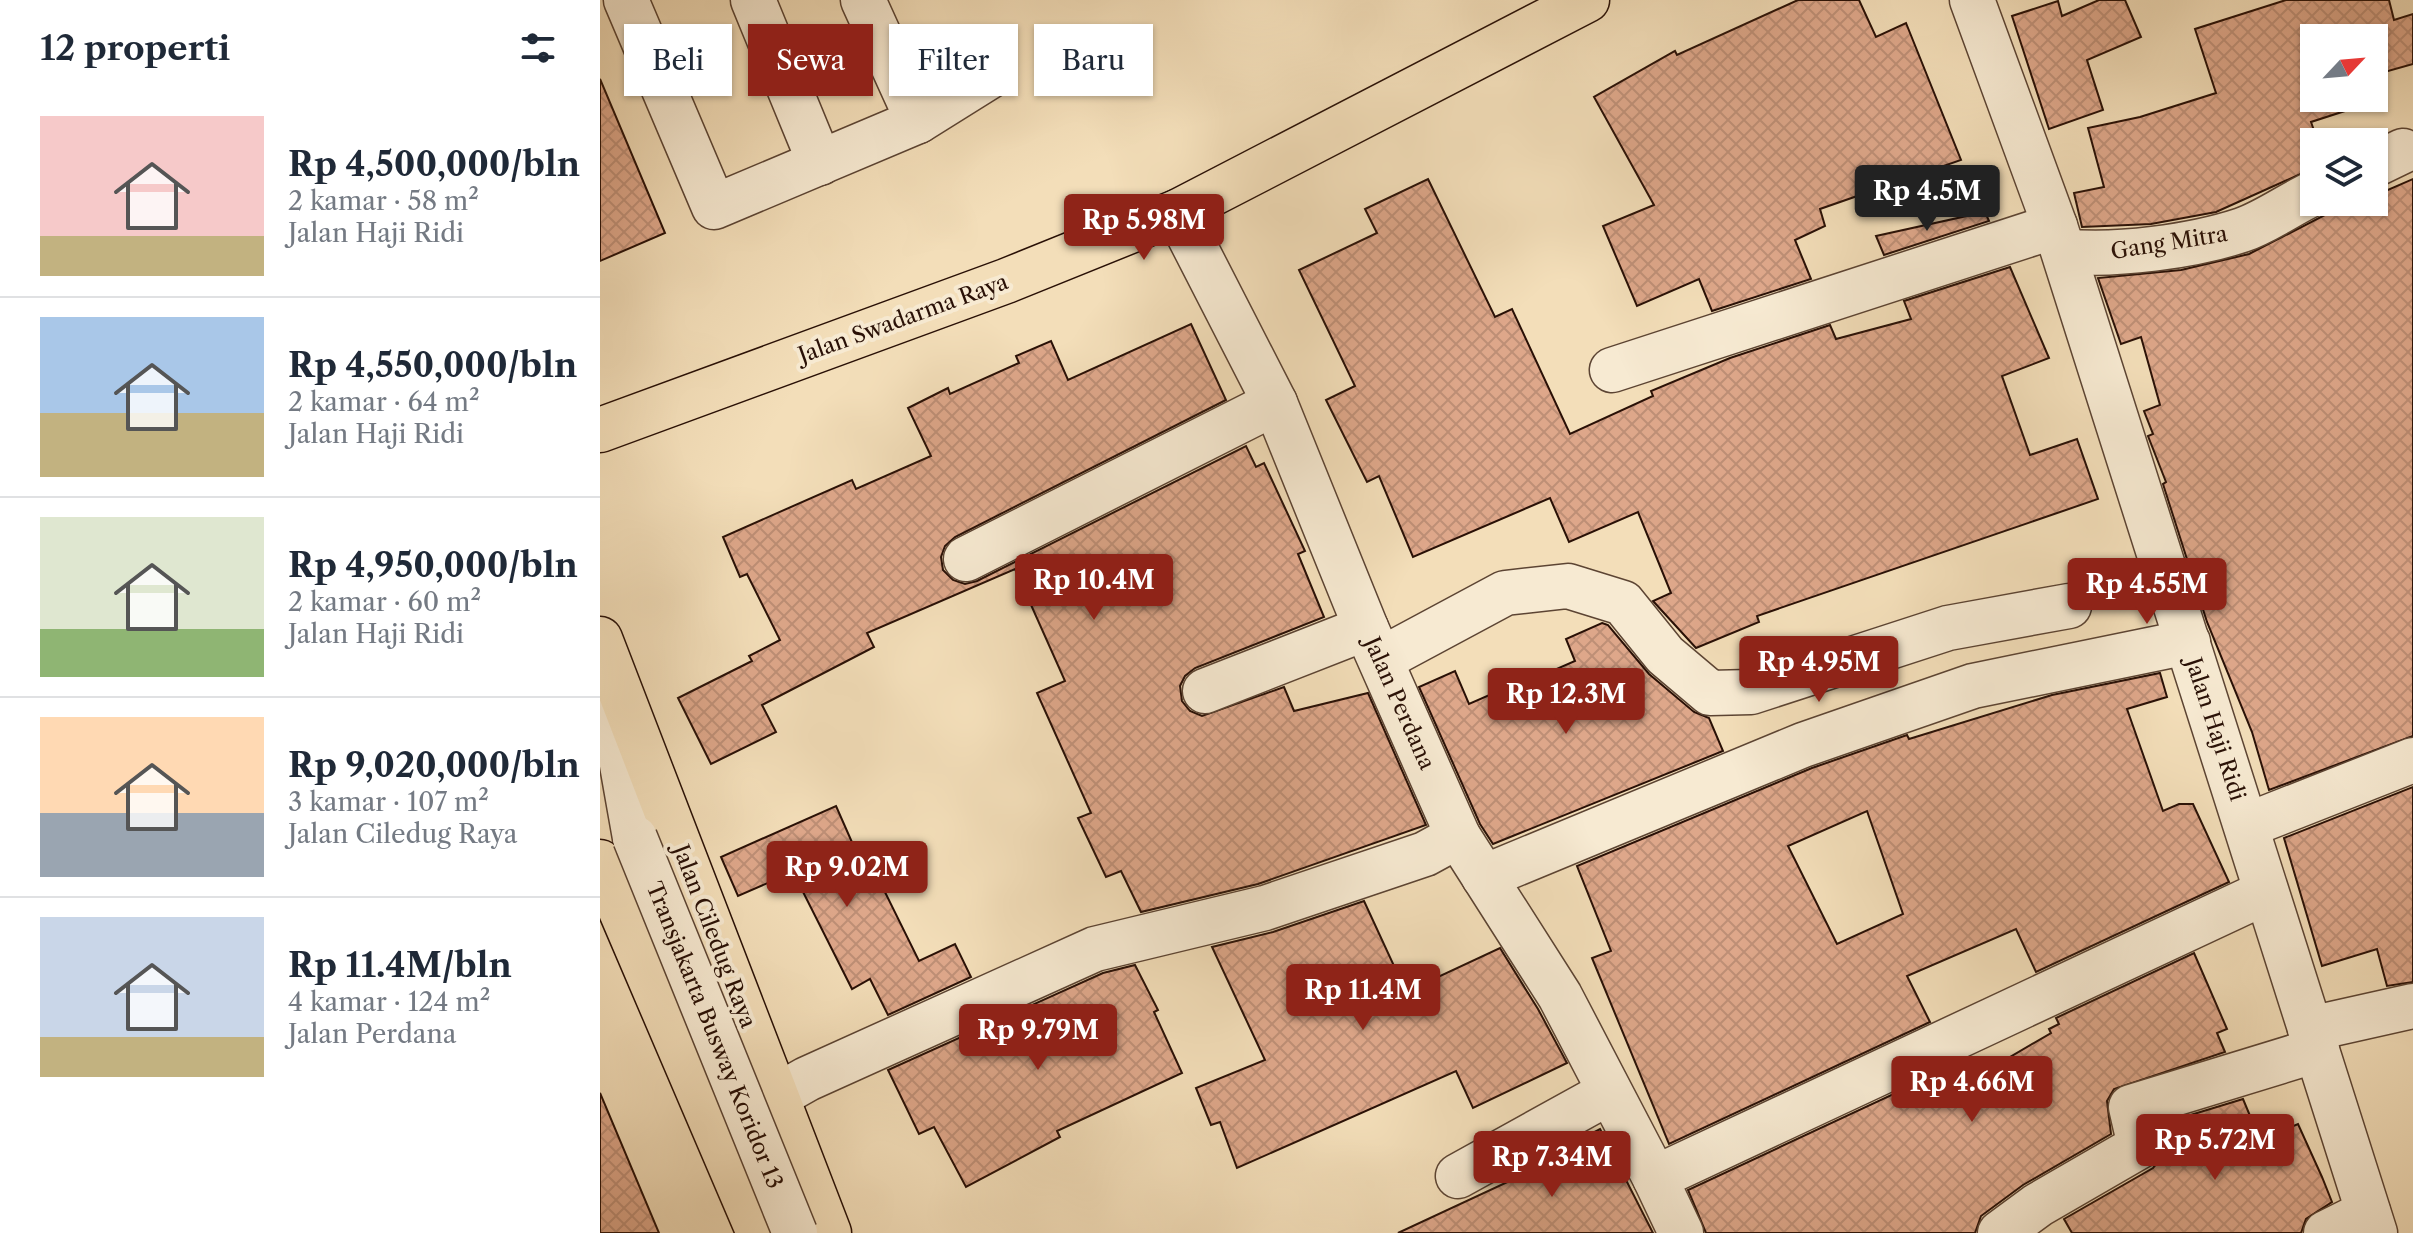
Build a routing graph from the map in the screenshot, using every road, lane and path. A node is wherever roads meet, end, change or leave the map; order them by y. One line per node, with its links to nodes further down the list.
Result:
1 (626, 0): 8 (street)
2 (753, 0): 8 (street)
3 (863, 0): 7 (street)
4 (1587, 0): 10 (main road, Jalan Swadarma Raya)
5 (1972, 0): 11 (street, Jalan Haji Ridi)
6 (958, 96): 7 (street)
7 (918, 121): 8 (street)
8 (820, 163)
9 (2300, 200): 11 (street, Gang Mitra)
10 (1177, 212): 13 (street, Jalan Perdana); 14 (main road, Jalan Swadarma Raya)
11 (2060, 238): 12 (street, Gang Mitra); 18 (street, Jalan Haji Ridi)
12 (1612, 370)
13 (1275, 403): 15 (street); 19 (street, Jalan Perdana)
14 (602, 424)
15 (966, 559)
16 (2069, 606): 19 (street)
17 (600, 639): 27 (main road, Jalan Ciledug Raya)
18 (2188, 642): 24 (street, Jalan Haji Ridi); 28 (street)
19 (1374, 644): 20 (street); 25 (street, Jalan Perdana)
20 (1205, 691)
21 (600, 693): 26 (street, Transjakarta Busway Koridor 13)
22 (2413, 760): 24 (street)
23 (600, 793): 26 (street, Transjakarta Busway Koridor 13)
24 (2248, 825): 29 (street, Jalan Haji Ridi)
25 (1458, 836): 28 (street, Jalan Perdana); 34 (street)
26 (617, 850): 30 (main road); 39 (street, Transjakarta Busway Koridor 13, bridge)
27 (692, 875): 30 (main road); 34 (main road, Jalan Ciledug Raya)
28 (1484, 877): 33 (street, Jalan Perdana)
29 (2266, 892): 32 (street, Jalan Haji Ridi); 36 (street)
30 (618, 907): 38 (main road)
31 (2413, 1006): 32 (street)
32 (2313, 1039): 37 (street, Jalan Haji Ridi); 42 (street)
33 (1608, 1093): 35 (street); 36 (street, Jalan Perdana)
34 (777, 1096): 40 (main road, Jalan Ciledug Raya)
35 (1458, 1176)
36 (1655, 1178): 41 (street, Jalan Perdana)
37 (2372, 1222): 43 (street)
38 (759, 1233)
39 (795, 1233)
40 (829, 1233)
41 (1681, 1233)
42 (2000, 1233)
43 (2326, 1233)

